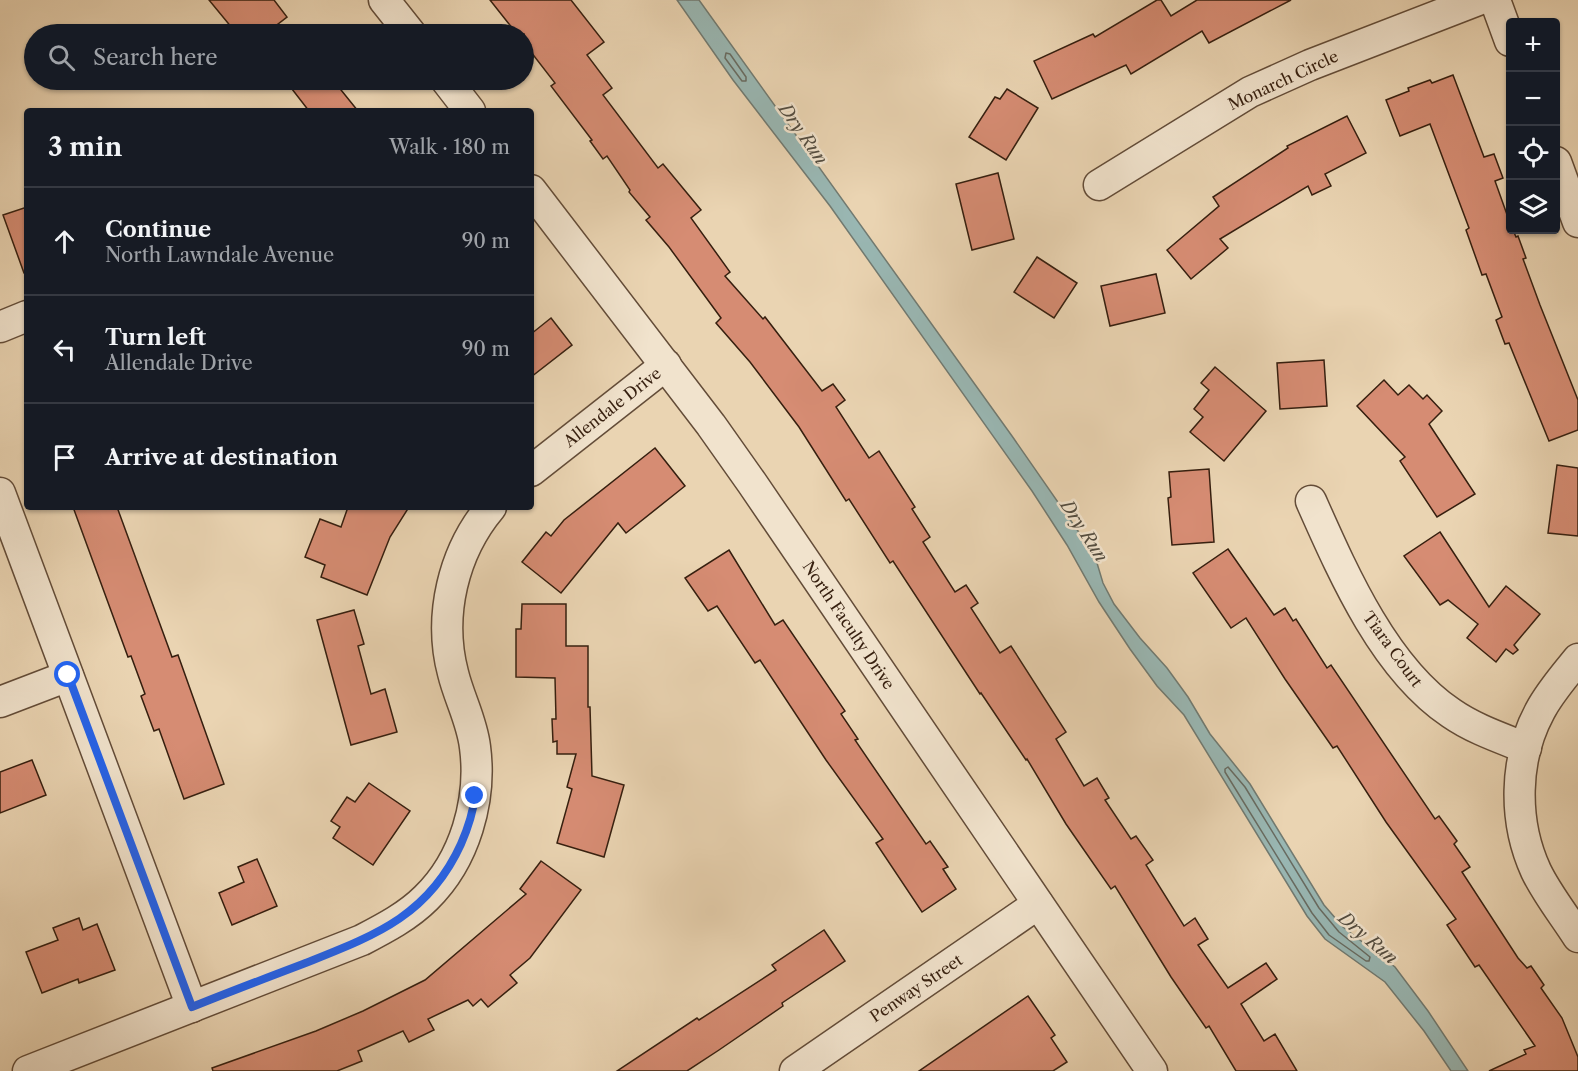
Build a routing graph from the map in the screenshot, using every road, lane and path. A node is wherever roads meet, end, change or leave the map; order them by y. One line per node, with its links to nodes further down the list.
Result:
1 (384, 0): 4 (street)
2 (1478, 0): 7 (street, Monarch Circle)
3 (1495, 0): 5 (street)
4 (403, 24)
5 (1506, 30)
6 (1560, 173): 9 (street)
7 (1099, 185)
8 (534, 194): 12 (street, North Faculty Drive)
9 (1578, 222)
10 (24, 317): 11 (street)
11 (0, 327)
12 (666, 365): 13 (street, Allendale Drive); 21 (street, North Faculty Drive)
13 (534, 469)
14 (0, 493): 18 (street)
15 (1311, 501): 20 (street, Tiara Court)
16 (489, 510): 23 (street)
17 (1578, 659): 20 (street)
18 (68, 675): 19 (street); 23 (street)
19 (0, 702)
20 (1526, 748): 22 (street)
21 (1038, 904): 25 (street, Penway Street); 26 (street, North Faculty Drive)
22 (1578, 937)
23 (192, 1007): 24 (street)
24 (28, 1071)
25 (795, 1071)
26 (1152, 1071)

